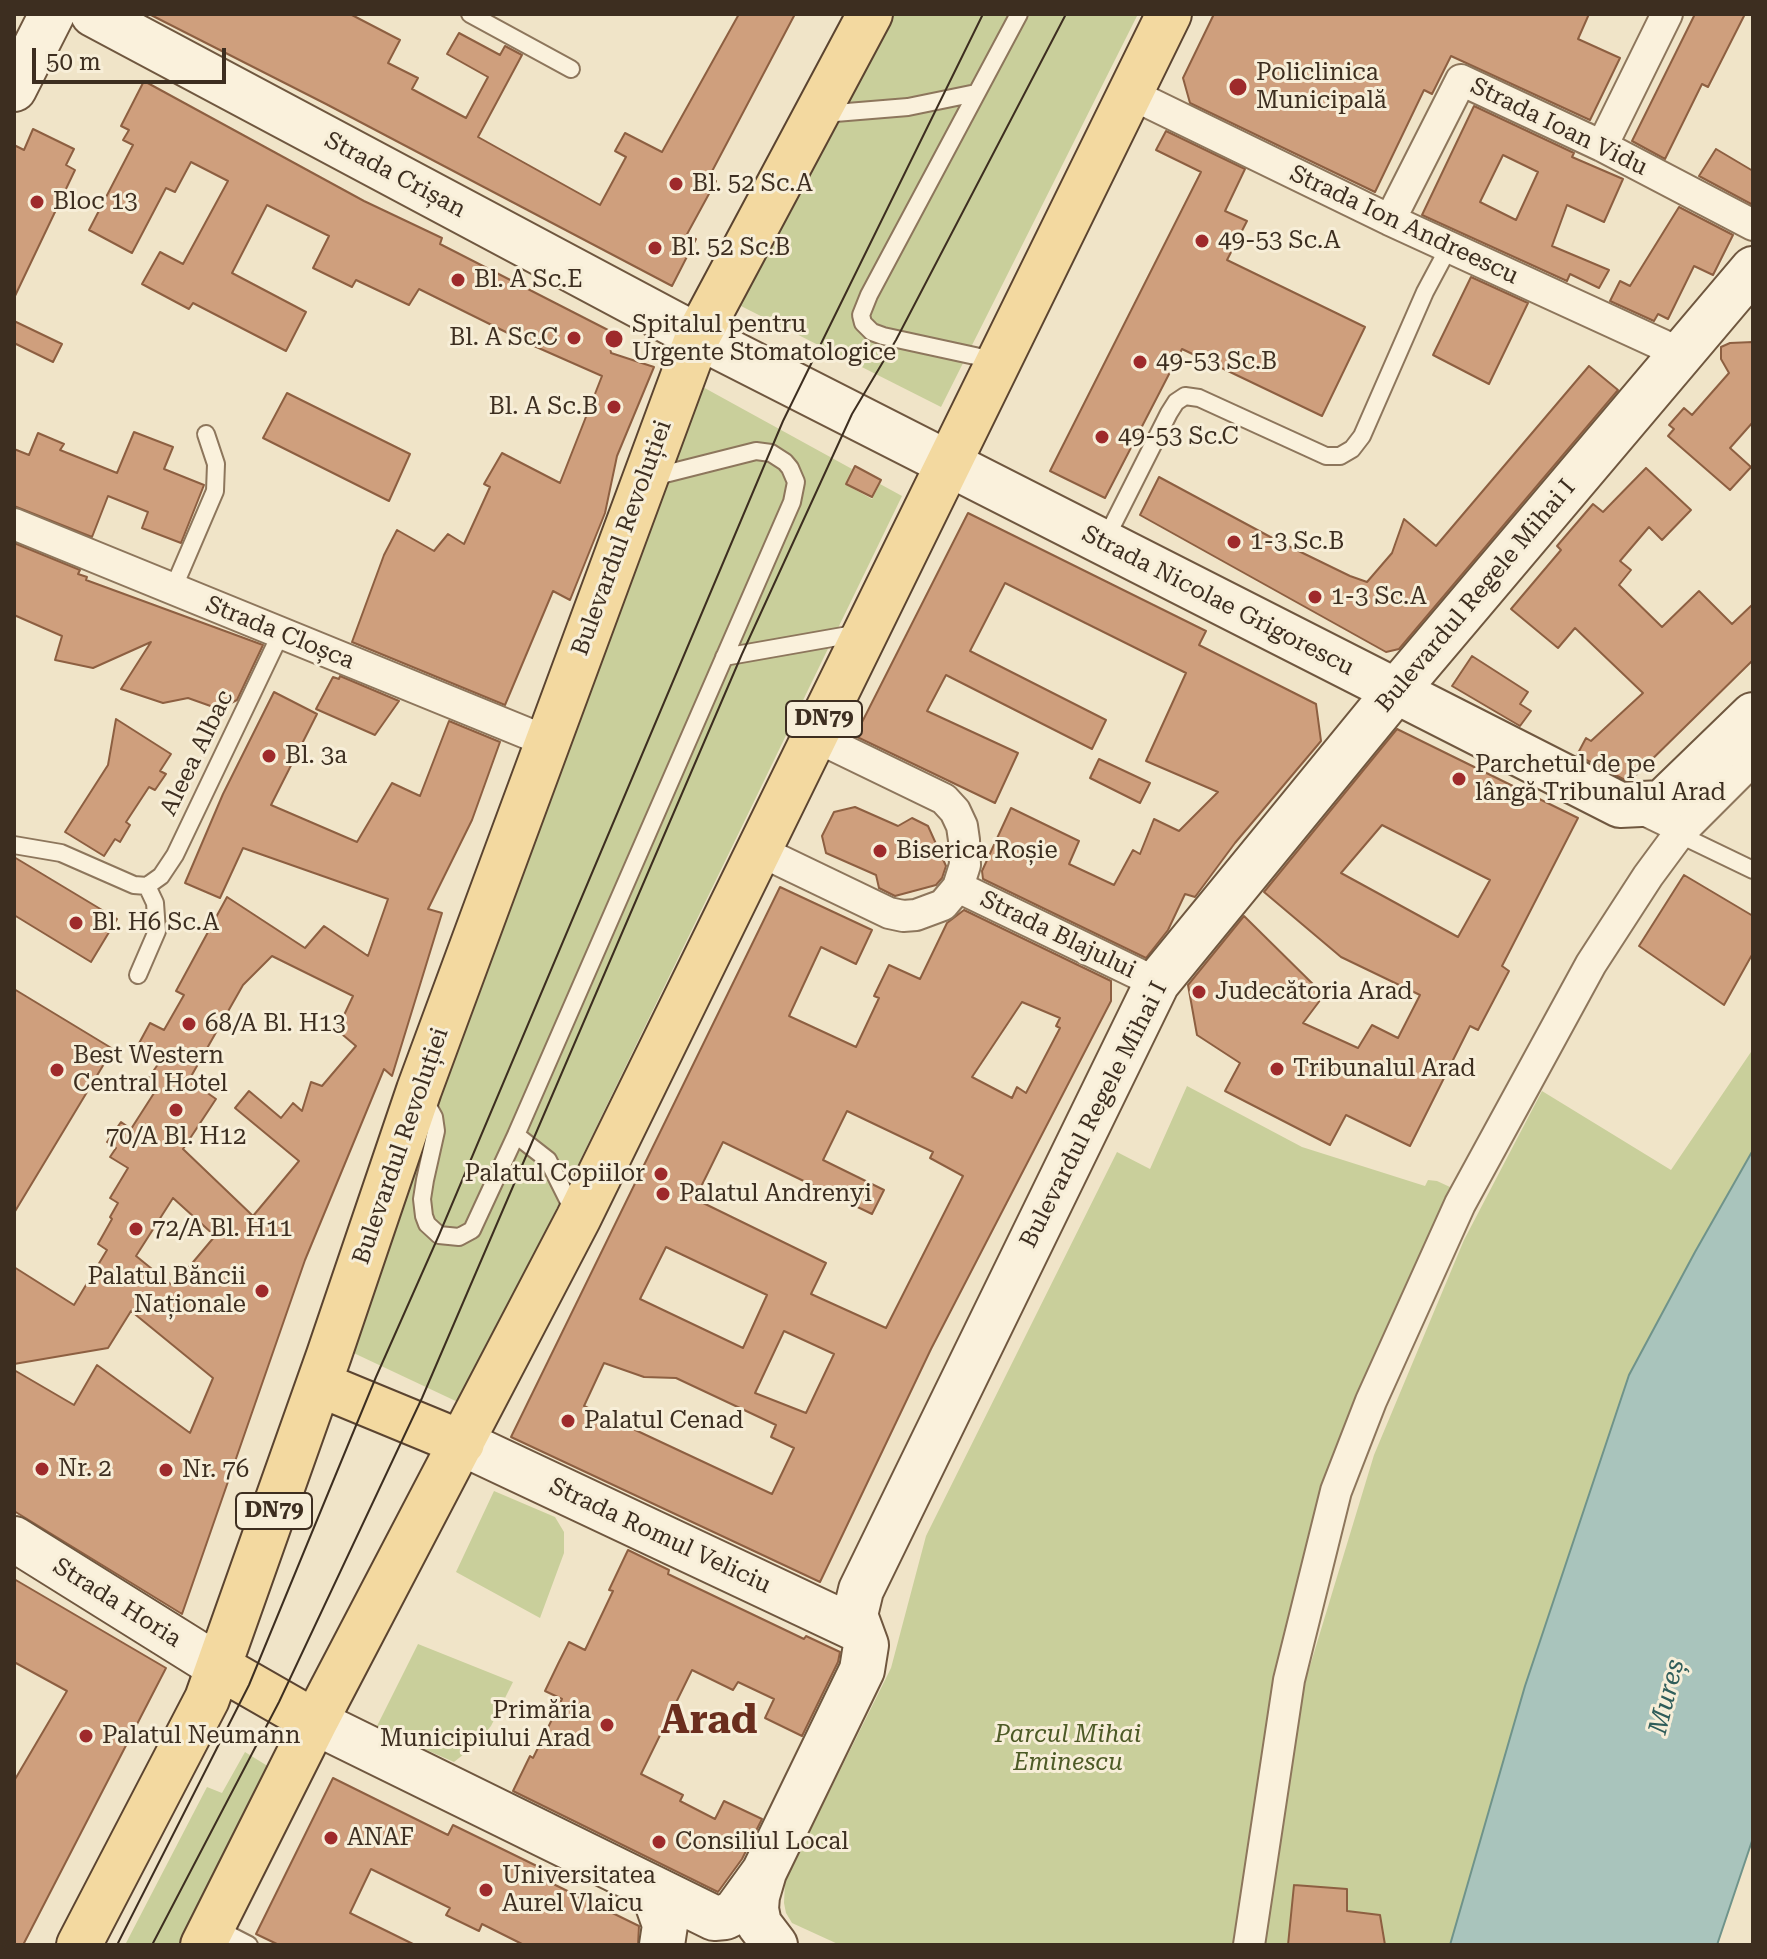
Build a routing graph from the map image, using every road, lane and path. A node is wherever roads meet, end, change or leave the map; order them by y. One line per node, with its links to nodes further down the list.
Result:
1 (52, 14): 9 (main road)
2 (93, 14): 18 (main road, Strada Crișan)
3 (470, 14): 8 (lane)
4 (870, 14): 12 (main road, Bulevardul Revoluției / DN79)
5 (1019, 14): 10 (lane)
6 (1169, 14): 11 (main road, DN79)
7 (1667, 14): 13 (street)
8 (571, 69)
9 (14, 89)
10 (976, 93): 12 (lane); 20 (lane)
11 (1131, 94): 14 (street, Strada Ion Andreescu); 20 (main road, DN79)
12 (816, 114): 18 (main road, Bulevardul Revoluției / DN79)
13 (1602, 146): 14 (street, Strada Ioan Vidu); 15 (street, Strada Ioan Vidu)
14 (1390, 220): 16 (street, Strada Ion Andreescu)
15 (1753, 225)
16 (1449, 247): 19 (street, Strada Ion Andreescu); 25 (lane)
17 (1753, 269): 19 (main road, Bulevardul Regele Mihai I)
18 (698, 336): 22 (main road); 23 (main road, Bulevardul Revoluției / DN79)
19 (1680, 353): 30 (main road, Bulevardul Regele Mihai I)
20 (1000, 361): 22 (main road, DN79)
21 (206, 434): 26 (lane)
22 (950, 463): 25 (main road, Strada Nicolae Grigorescu); 27 (main road, DN79)
23 (644, 480): 29 (lane); 33 (main road, Bulevardul Revoluției / DN79)
24 (14, 524): 26 (street, Strada Cloșca)
25 (1104, 543): 30 (main road, Strada Nicolae Grigorescu)
26 (173, 589): 28 (street, Strada Cloșca)
27 (864, 632): 29 (lane); 32 (main road, DN79)
28 (281, 633): 33 (street, Strada Cloșca); 39 (lane, Aleea Albac)
29 (724, 657): 44 (lane)
30 (1396, 691): 35 (main road, Strada Nicolae Grigorescu); 42 (main road, Bulevardul Regele Mihai I)
31 (1753, 715): 35 (main road)
32 (816, 737): 37 (main road, DN79); 40 (street)
33 (546, 741): 43 (main road, Bulevardul Revoluției / DN79)
34 (1753, 760): 35 (street)
35 (1654, 814): 38 (lane); 58 (street)
36 (14, 845): 39 (lane)
37 (760, 851): 40 (street); 45 (main road, DN79)
38 (1753, 870)
39 (147, 886): 41 (lane)
40 (958, 887): 42 (street, Strada Blajului)
41 (138, 975)
42 (1157, 983): 49 (main road, Bulevardul Regele Mihai I)
43 (419, 1090): 44 (lane); 46 (main road, Bulevardul Revoluției / DN79)
44 (516, 1135): 45 (lane)
45 (578, 1219): 47 (main road, DN79)
46 (319, 1384): 47 (main road); 50 (main road, Bulevardul Revoluției / DN79)
47 (462, 1443): 49 (main road, Strada Romul Veliciu); 51 (main road, DN79)
48 (14, 1539): 50 (main road, Strada Horia)
49 (859, 1630): 52 (main road, Bulevardul Regele Mihai I)
50 (219, 1667): 51 (main road); 55 (main road, Bulevardul Revoluției / DN79)
51 (315, 1722): 53 (main road); 54 (main road, DN79)
52 (764, 1872): 53 (main road); 57 (main road)
53 (652, 1888): 56 (main road)
54 (221, 1939)
55 (79, 1945)
56 (662, 1945)
57 (775, 1945)
58 (1249, 1945)

